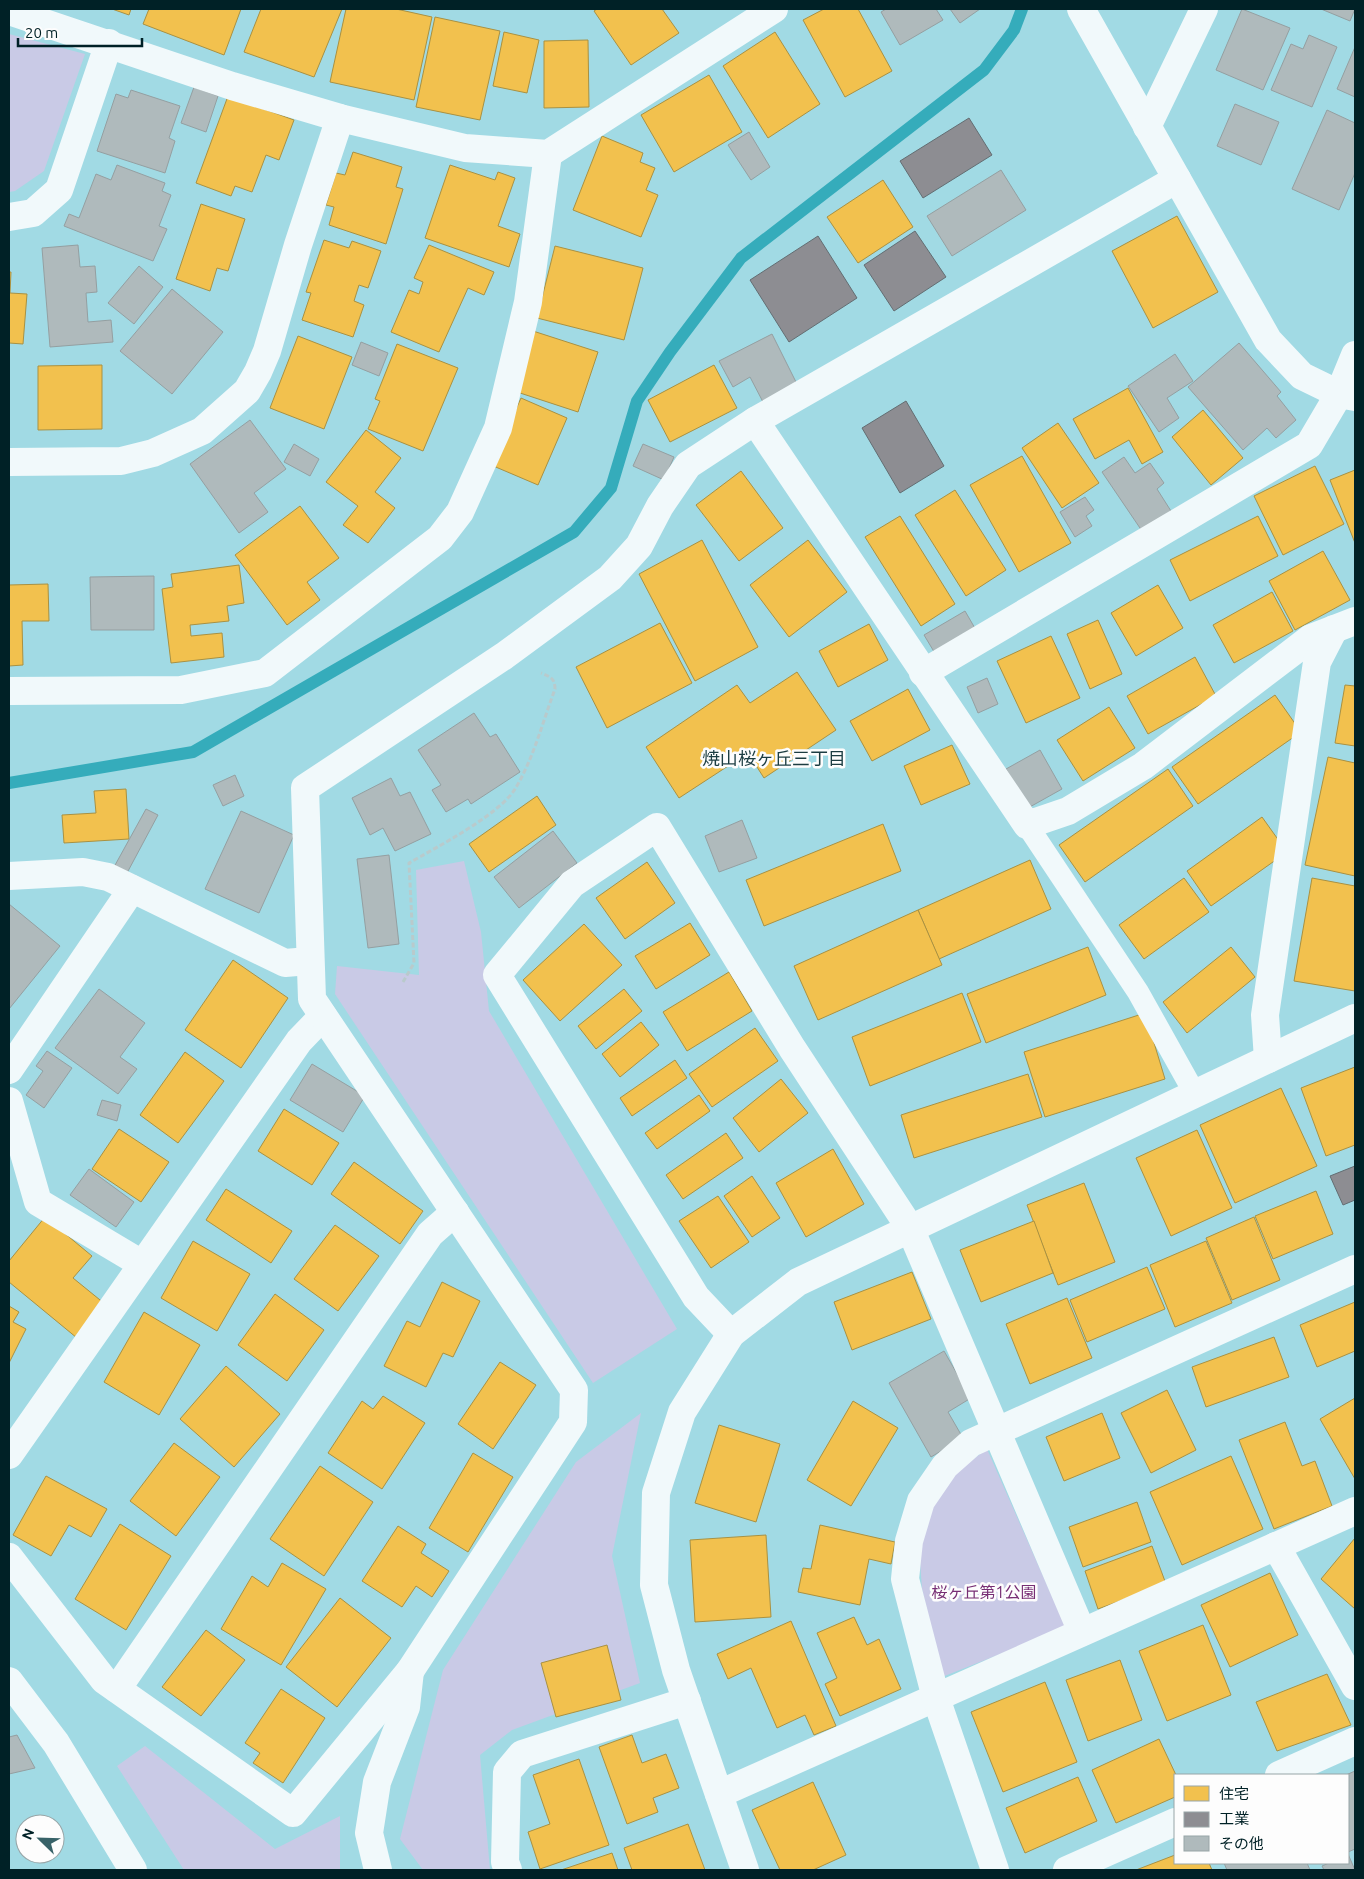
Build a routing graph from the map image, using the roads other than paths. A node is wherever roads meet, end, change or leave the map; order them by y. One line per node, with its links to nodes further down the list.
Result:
1 (774, 9): 8 (street)
2 (1081, 9): 7 (street)
3 (1204, 9): 7 (street)
4 (9, 11): 5 (street)
5 (108, 44): 6 (street); 10 (street)
6 (340, 118): 8 (street); 14 (street)
7 (1147, 127): 9 (street)
8 (548, 154): 17 (street)
9 (1177, 179): 12 (street); 13 (street)
10 (9, 217)
11 (1355, 355): 12 (street)
12 (1347, 395): 16 (street)
13 (755, 422): 16 (street); 21 (street)
14 (9, 462)
15 (1344, 625): 18 (street); 24 (street)
16 (923, 673): 18 (street)
17 (9, 691)
18 (1027, 826): 26 (lane)
19 (9, 876): 20 (street)
20 (132, 889): 21 (street); 25 (street)
21 (310, 960): 22 (street)
22 (323, 1016): 28 (street); 30 (street)
23 (1355, 1018): 24 (street)
24 (1268, 1059): 26 (street)
25 (9, 1070)
26 (1195, 1094): 29 (street)
27 (10, 1114): 30 (street)
28 (455, 1212): 39 (street); 42 (street)
29 (910, 1228): 32 (street); 32 (street); 33 (street)
30 (142, 1264): 34 (street)
31 (1355, 1269): 33 (street)
32 (731, 1334): 44 (street)
33 (996, 1431): 38 (street); 43 (street)
34 (9, 1455)
35 (1355, 1511): 36 (street)
36 (1276, 1546): 38 (street); 41 (street)
37 (9, 1557): 42 (street)
38 (1082, 1632): 43 (street)
39 (410, 1671): 42 (street); 50 (street)
40 (9, 1681): 49 (street)
41 (1355, 1686)
42 (117, 1689)
43 (936, 1698): 47 (street); 53 (street)
44 (687, 1701): 47 (street); 51 (street)
45 (1355, 1741): 46 (street)
46 (1281, 1774)
47 (719, 1794): 52 (street)
48 (1174, 1822): 54 (street)
49 (134, 1870)
50 (378, 1870)
51 (508, 1870)
52 (745, 1870)
53 (995, 1870)
54 (1067, 1870)

